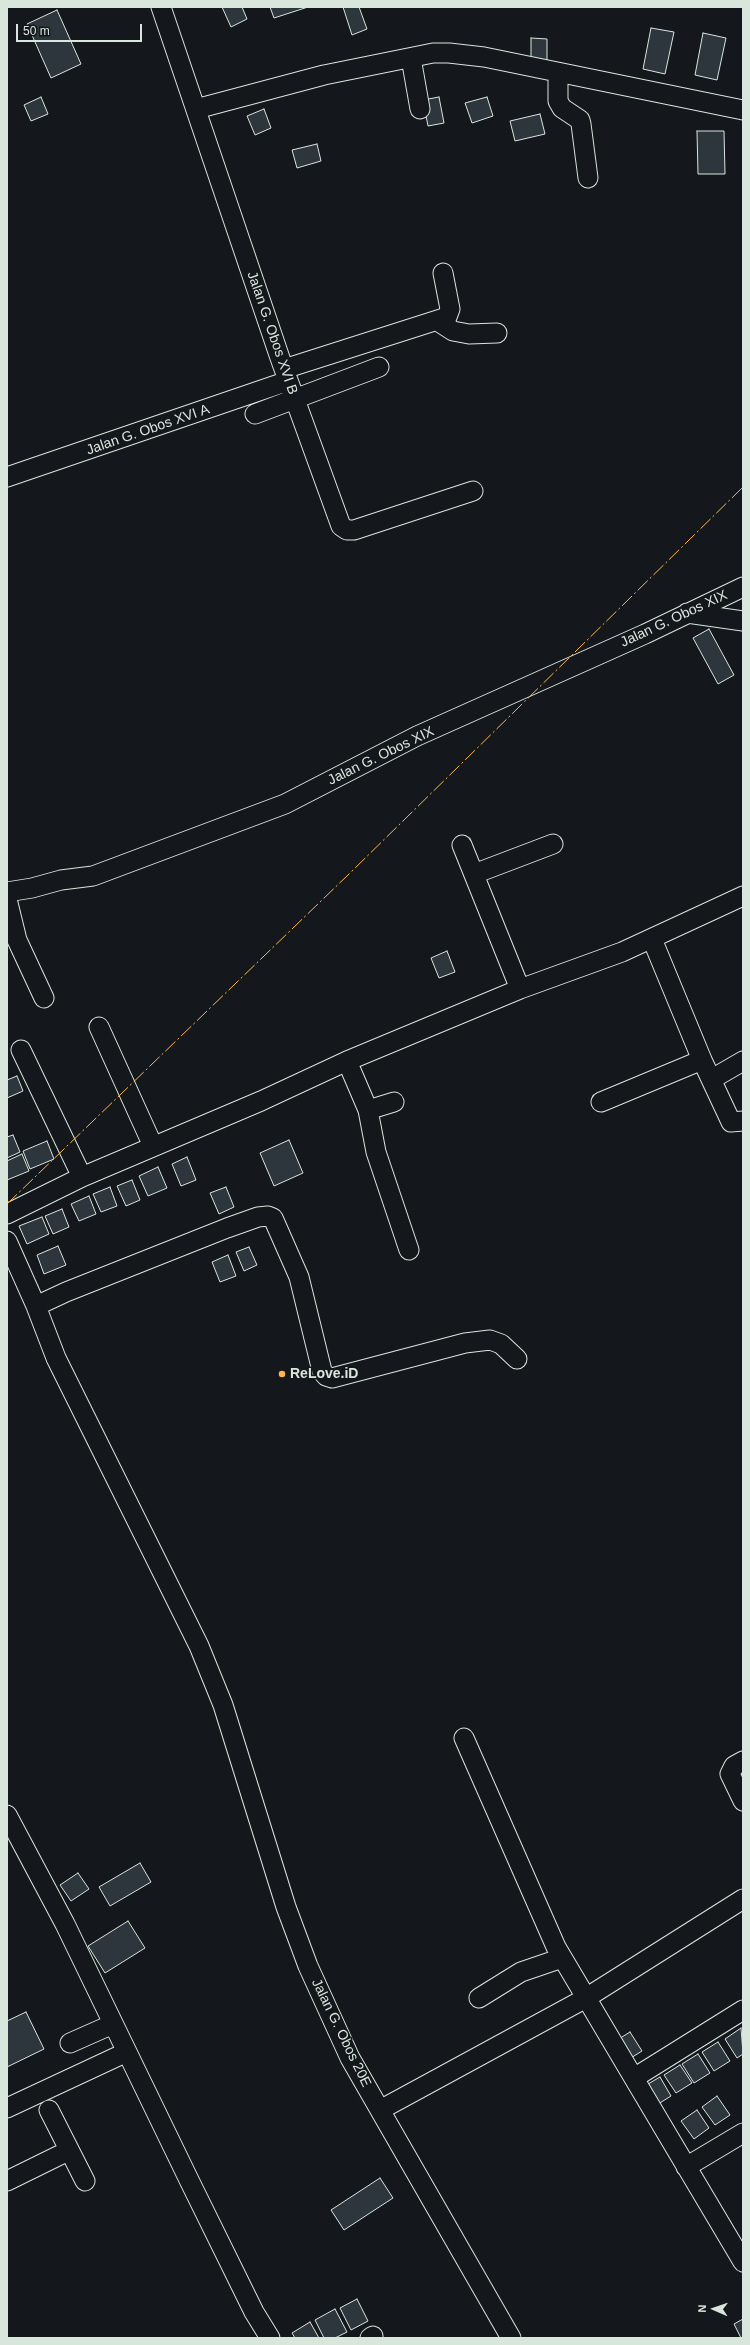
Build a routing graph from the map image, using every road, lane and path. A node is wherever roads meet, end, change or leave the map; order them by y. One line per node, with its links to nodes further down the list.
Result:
1 (161, 7): 4 (street, Jalan G. Obos XVI B)
2 (411, 58): 3 (street); 4 (street); 5 (street)
3 (558, 73): 6 (street); 7 (street)
4 (196, 109): 12 (street, Jalan G. Obos XVI B)
5 (420, 109)
6 (743, 110)
7 (588, 178)
8 (443, 273): 9 (street)
9 (438, 322): 10 (street); 12 (street, Jalan G. Obos XVI A)
10 (497, 333)
11 (379, 367): 13 (street)
12 (286, 375): 13 (street, Jalan G. Obos XVI B); 15 (street, Jalan G. Obos XVI A)
13 (295, 399): 14 (street); 16 (street, Jalan G. Obos XVI B)
14 (255, 414)
15 (7, 477)
16 (473, 491)
17 (743, 587): 18 (street, Jalan G. Obos XIX)
18 (687, 613): 19 (street); 23 (street, Jalan G. Obos XIX)
19 (743, 621)
20 (553, 844): 22 (street)
21 (462, 845): 22 (street)
22 (474, 874): 27 (street)
23 (7, 892)
24 (743, 896): 26 (street)
25 (7, 899): 28 (street)
26 (652, 939): 27 (street); 31 (street)
27 (520, 989): 32 (street)
28 (44, 998)
29 (99, 1027): 39 (street)
30 (21, 1050): 40 (street)
31 (702, 1060): 34 (street); 36 (street)
32 (347, 1061): 37 (street); 39 (street)
33 (743, 1061): 34 (street)
34 (712, 1079): 38 (street)
35 (394, 1102): 37 (street)
36 (601, 1102)
37 (368, 1110): 43 (street)
38 (743, 1122)
39 (153, 1146): 40 (street)
40 (82, 1177): 41 (street)
41 (7, 1214)
42 (7, 1241): 44 (street, Jalan G. Obos 20E)
43 (409, 1250)
44 (36, 1306): 45 (street); 61 (street, Jalan G. Obos 20E)
45 (516, 1359)
46 (464, 1738): 51 (street)
47 (743, 1761): 48 (street)
48 (743, 1801)
49 (7, 1814): 55 (street)
50 (743, 1899): 53 (street)
51 (562, 1958): 52 (street); 53 (street)
52 (479, 1998)
53 (586, 1998): 58 (street); 61 (street)
54 (743, 2010): 58 (street)
55 (113, 2024): 56 (street); 57 (street)
56 (70, 2043)
57 (127, 2052): 59 (street); 68 (street)
58 (634, 2078): 64 (street)
59 (7, 2108)
60 (49, 2110): 63 (street)
61 (380, 2110): 69 (street, Jalan G. Obos 20E)
62 (743, 2133): 64 (street)
63 (68, 2151): 65 (street); 66 (street)
64 (686, 2167): 67 (street)
65 (7, 2181)
66 (85, 2181)
67 (741, 2253)
68 (270, 2338)
69 (511, 2338)

